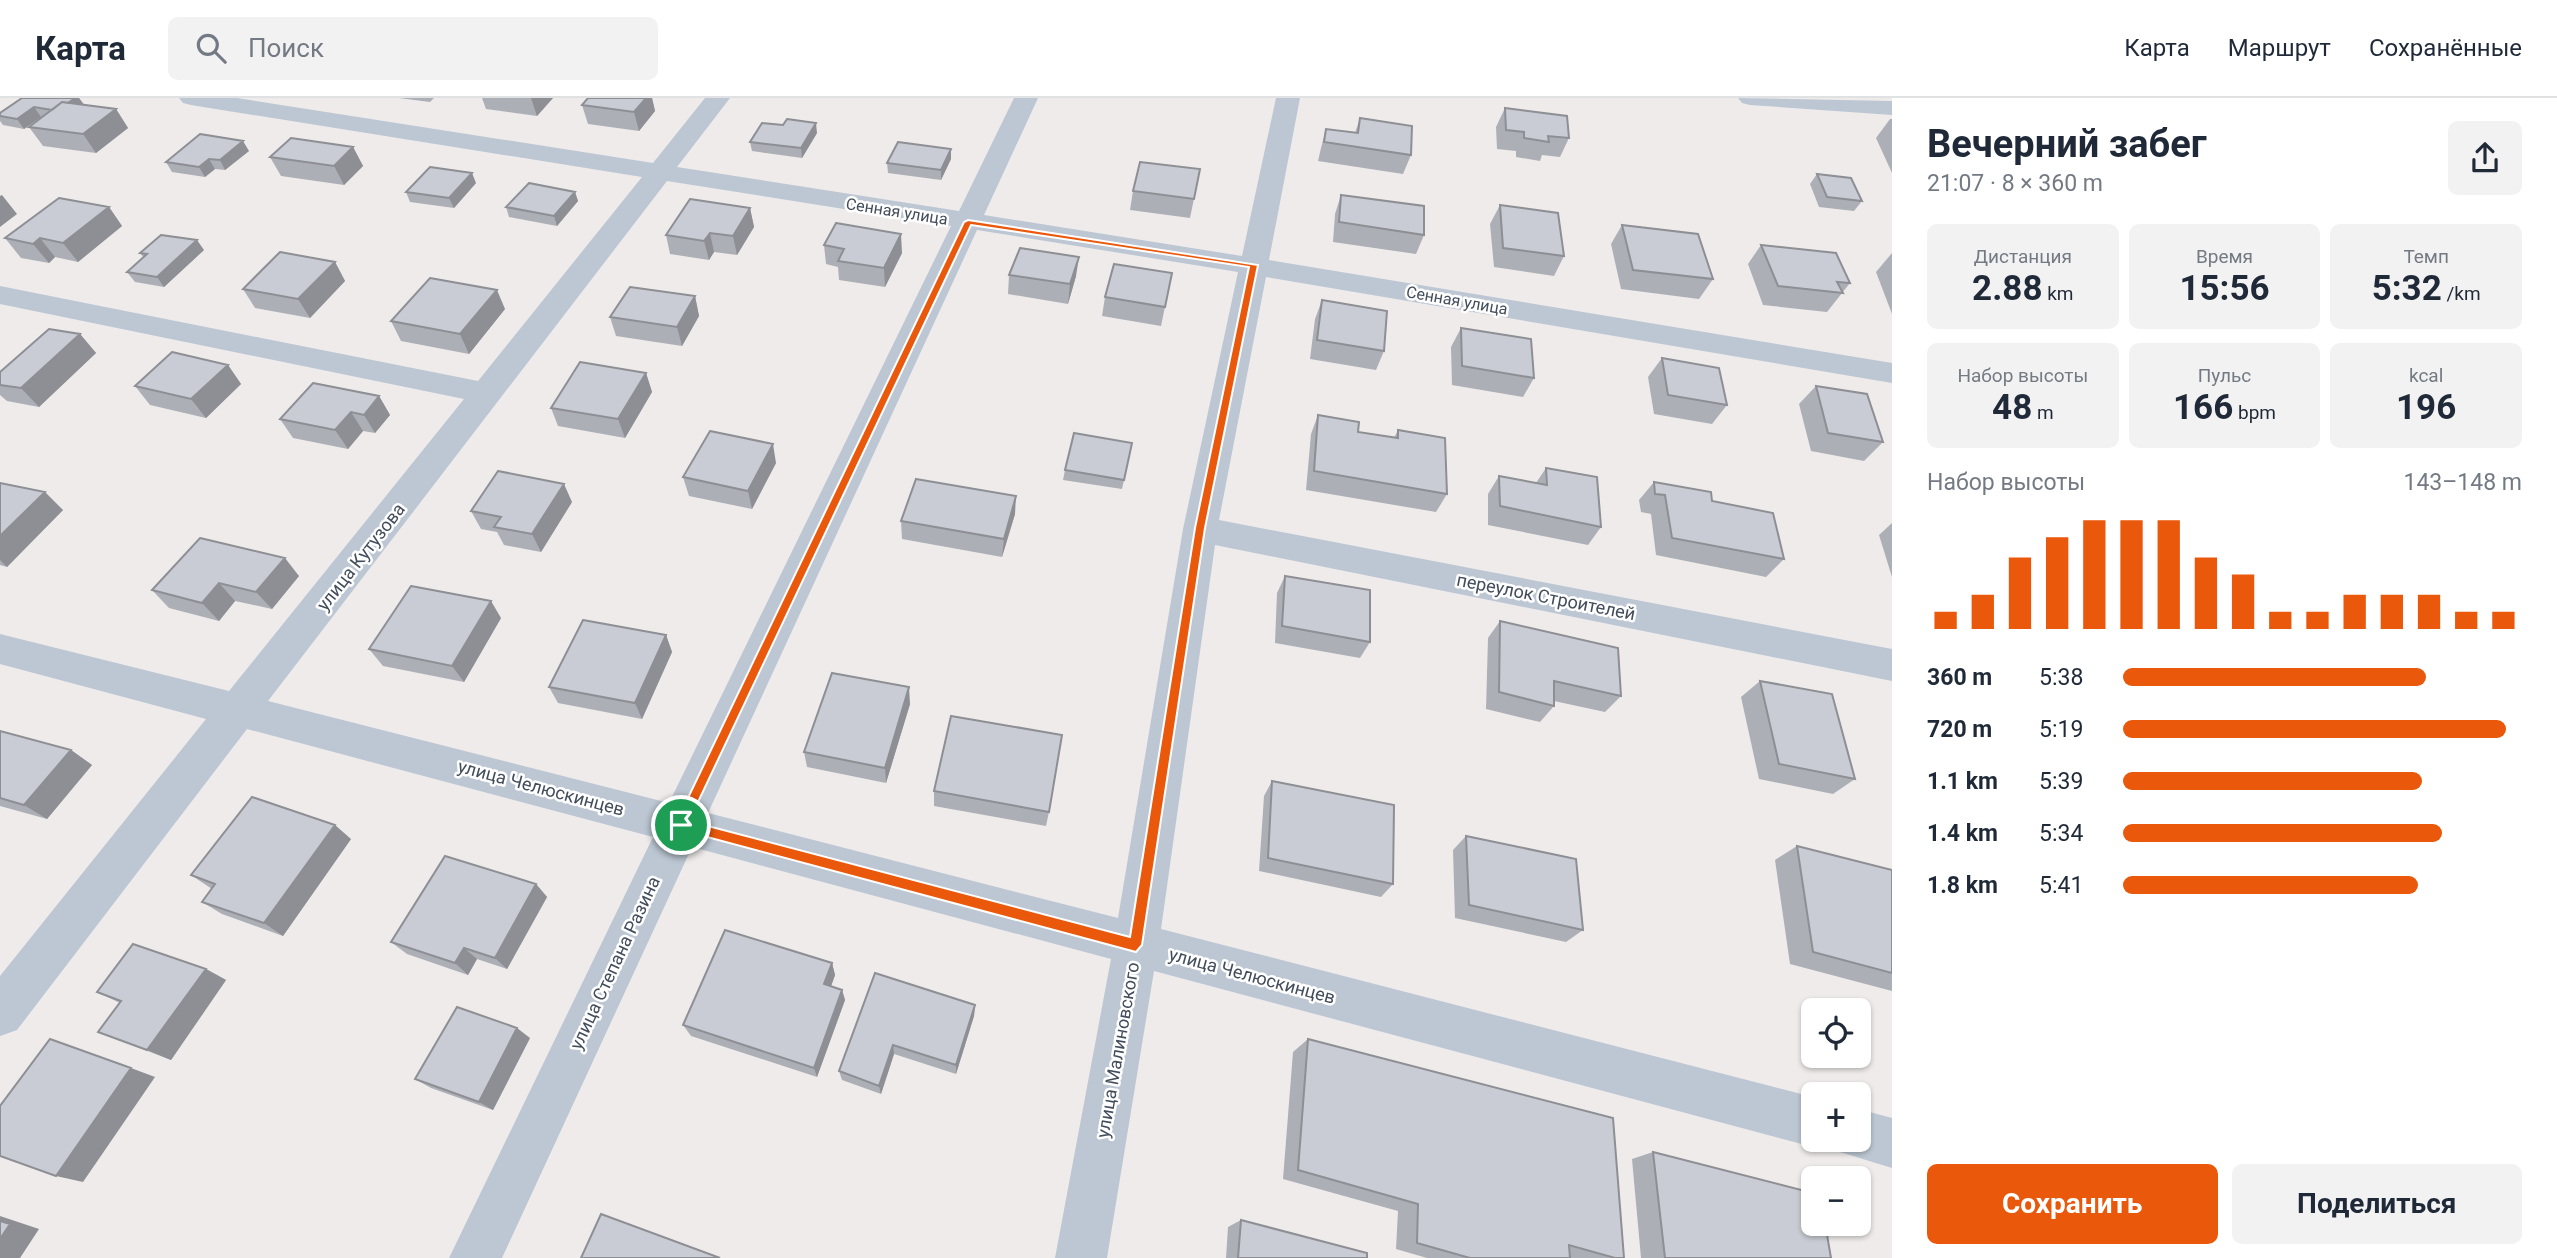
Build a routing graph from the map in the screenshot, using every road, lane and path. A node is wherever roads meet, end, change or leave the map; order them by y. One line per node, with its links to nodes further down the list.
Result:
1 (191, 98): 7 (street, Сенная улица)
2 (718, 98): 7 (street, улица Кутузова)
3 (1026, 98): 8 (street, улица Степана Разина)
4 (1288, 98): 9 (street, улица Малиновского)
5 (1750, 98): 6 (street)
6 (1892, 108)
7 (662, 173): 8 (street, Сенная улица); 12 (street, улица Кутузова)
8 (968, 222): 9 (street, Сенная улица); 17 (street, улица Степана Разина)
9 (1254, 265): 11 (street, Сенная улица); 13 (street, улица Малиновского)
10 (0, 295): 12 (street)
11 (1892, 373)
12 (488, 393): 16 (street, улица Кутузова)
13 (1200, 528): 15 (street, переулок Строителей); 18 (street, улица Малиновского)
14 (0, 649): 16 (street, улица Челюскинцев)
15 (1892, 665)
16 (240, 710): 17 (street, улица Челюскинцев); 19 (street, улица Кутузова)
17 (681, 825): 18 (street, улица Челюскинцев); 23 (street, улица Степана Разина)
18 (1136, 945): 20 (street, улица Челюскинцев); 24 (street, улица Малиновского)
19 (0, 1013)
20 (1801, 1119)
21 (1871, 1137): 22 (street)
22 (1892, 1143)
23 (475, 1258)
24 (1082, 1258)

